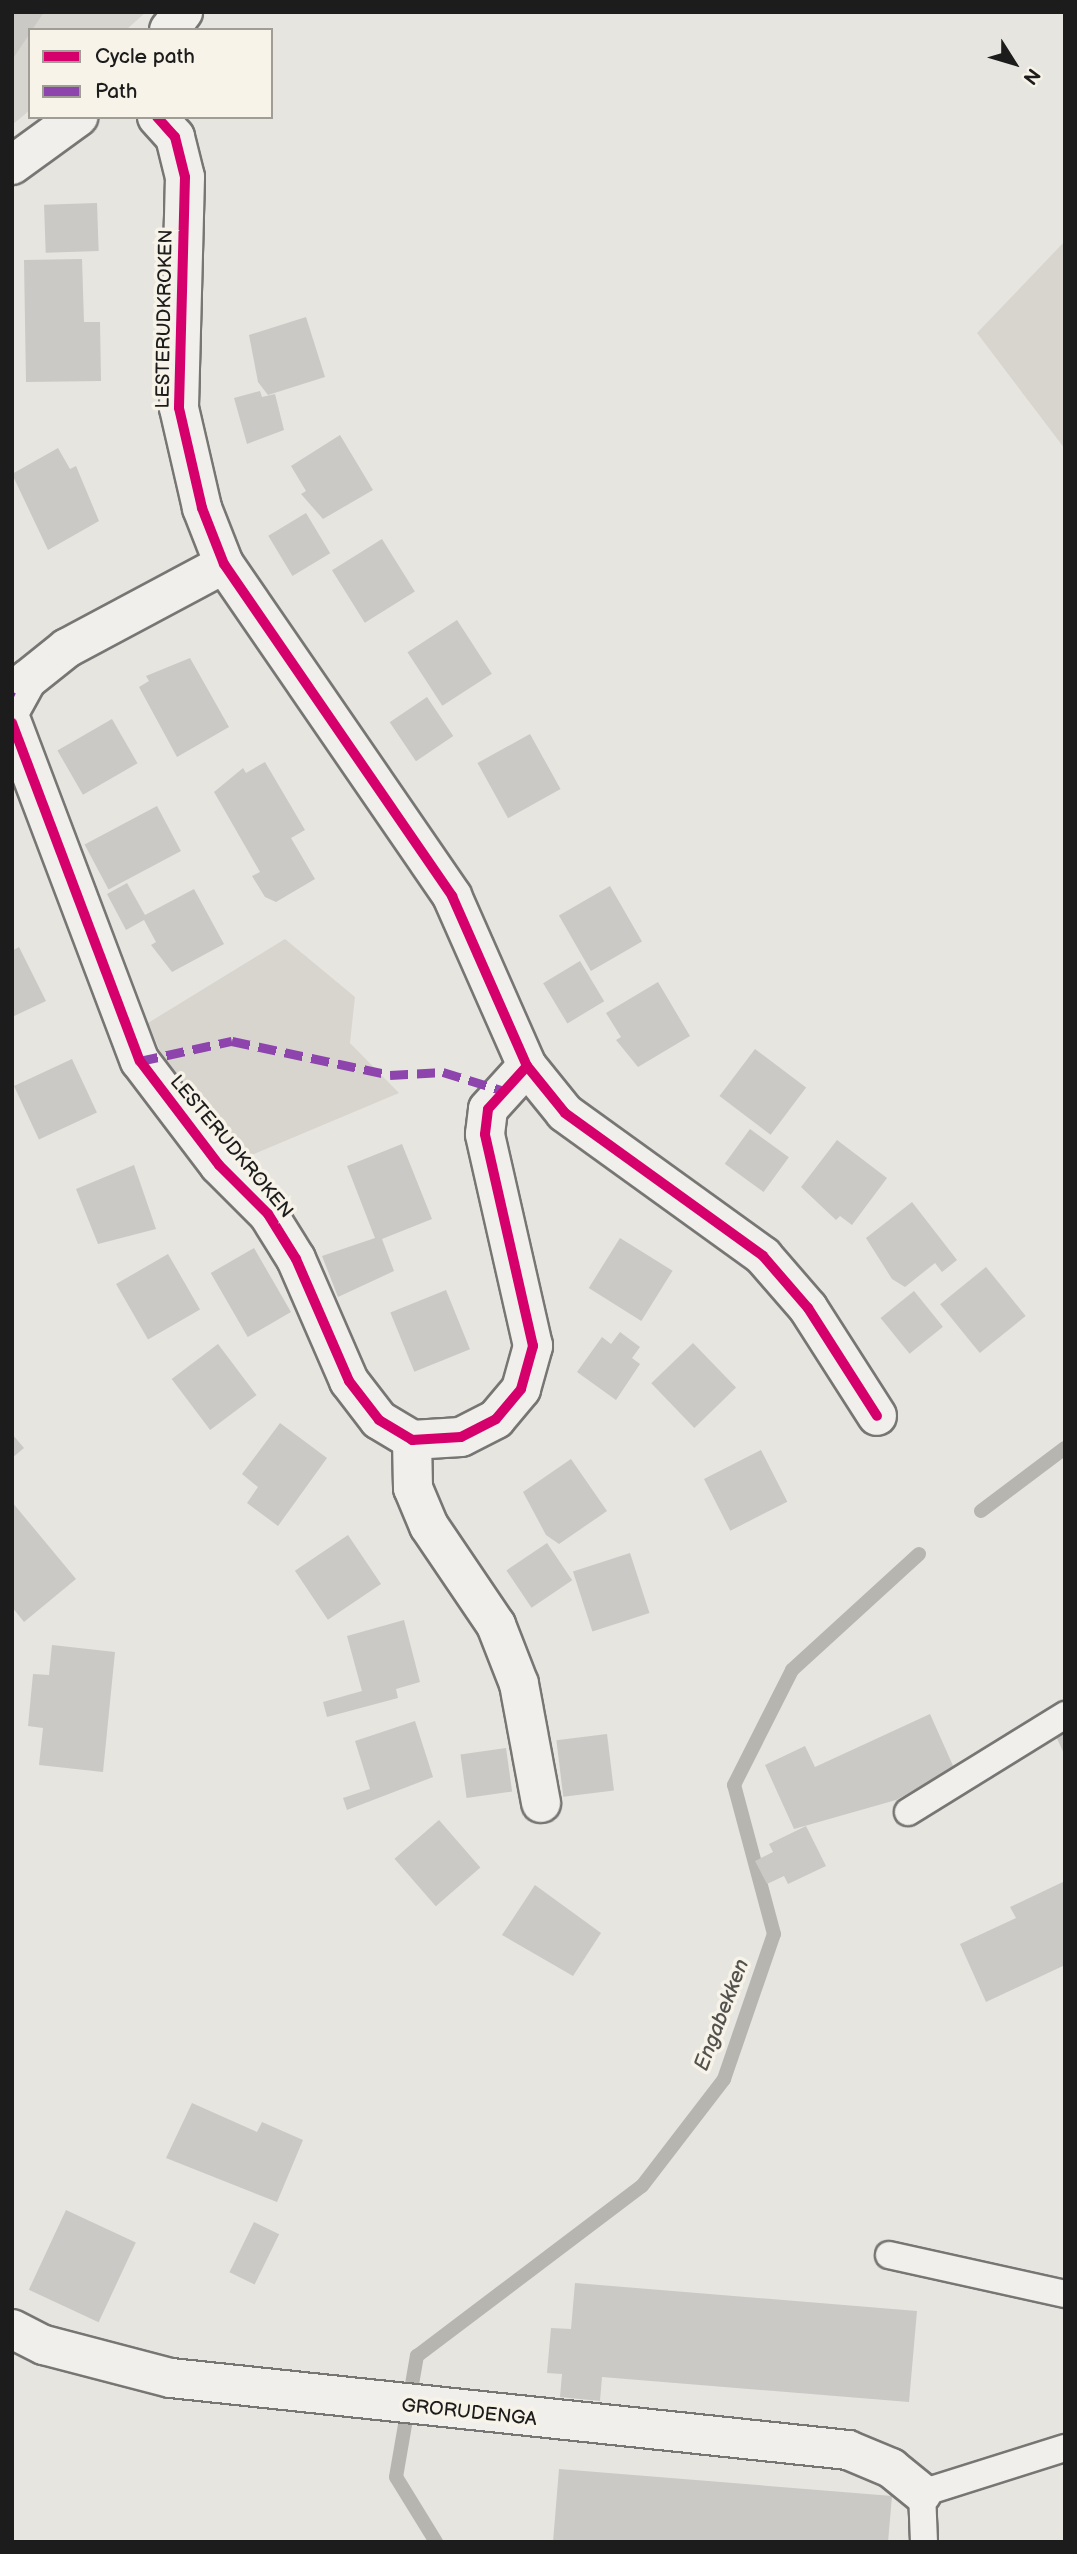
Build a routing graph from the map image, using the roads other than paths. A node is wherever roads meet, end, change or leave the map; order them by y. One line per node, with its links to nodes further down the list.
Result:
1 (183, 12): 2 (street)
2 (171, 28)
3 (75, 119): 5 (street)
4 (159, 119): 6 (street, LESTERUDKROKEN)
5 (12, 165)
6 (224, 564): 7 (street); 9 (street, LESTERUDKROKEN)
7 (12, 707)
8 (12, 723): 11 (street, LESTERUDKROKEN)
9 (527, 1066): 10 (street, LESTERUDKROKEN); 11 (street)
10 (877, 1416)
11 (412, 1440): 13 (street)
12 (1065, 1715): 14 (lane)
13 (541, 1803)
14 (908, 1812)
15 (889, 2255): 16 (lane)
16 (1065, 2294)
17 (12, 2329): 19 (street, GRORUDENGA)
18 (1065, 2448): 19 (lane)
19 (922, 2493): 20 (lane)
20 (924, 2542)

